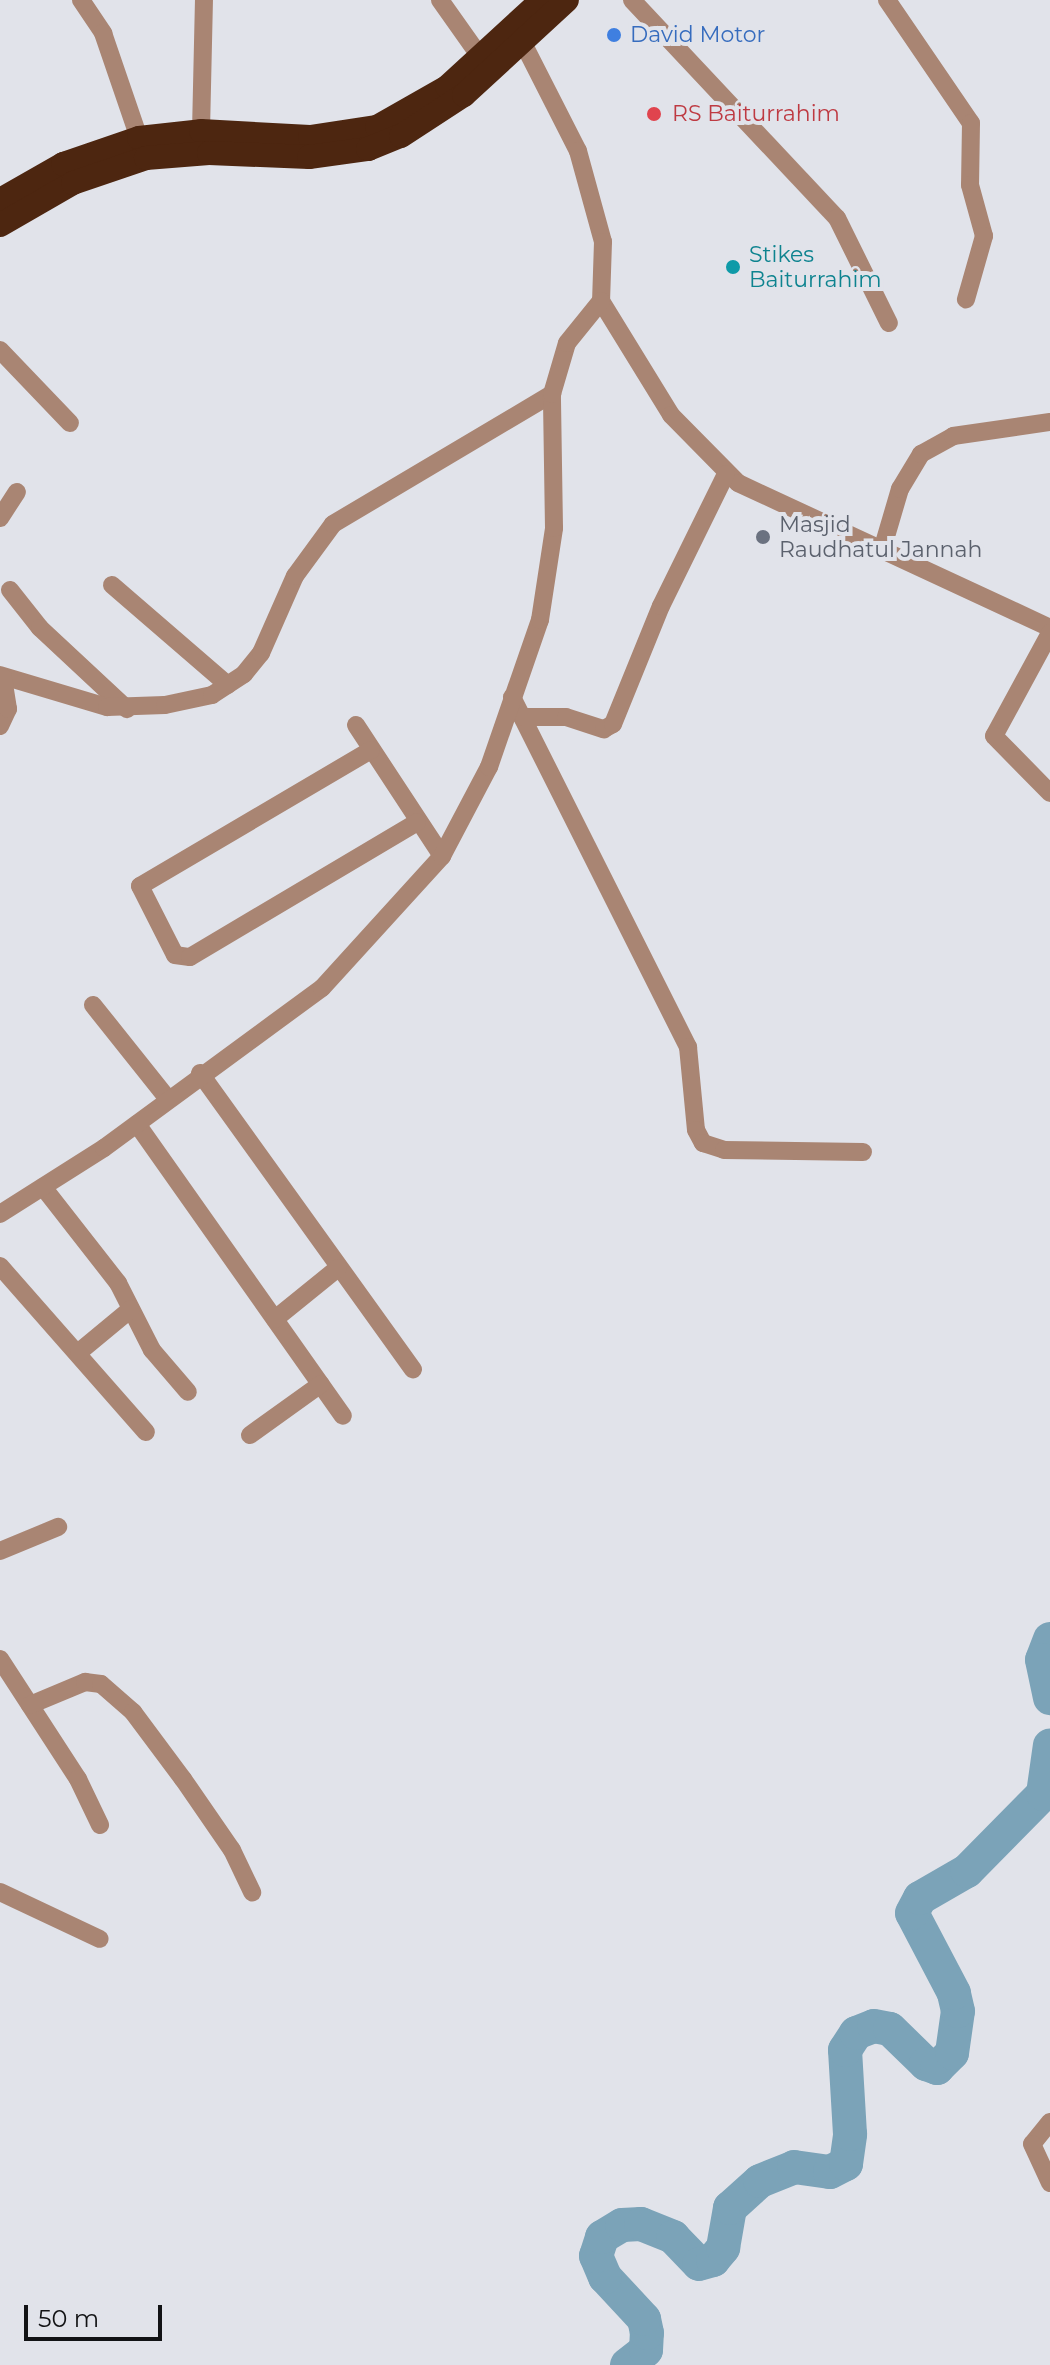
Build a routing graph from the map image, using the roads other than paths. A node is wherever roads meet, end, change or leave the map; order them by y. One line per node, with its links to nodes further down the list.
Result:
1 (81, 0): 11 (street)
2 (204, 0): 10 (street)
3 (440, 0): 9 (street)
4 (542, 0): 9 (highway)
5 (567, 0): 8 (highway)
6 (632, 0): 16 (street)
7 (887, 0): 14 (street)
8 (523, 43): 13 (highway); 15 (street)
9 (481, 58): 10 (highway)
10 (201, 131): 11 (highway)
11 (139, 138): 12 (highway)
12 (0, 200)
13 (0, 225)
14 (966, 299)
15 (601, 301): 18 (street); 21 (street)
16 (889, 323)
17 (0, 350): 20 (street)
18 (552, 394): 29 (street); 30 (street)
19 (1050, 422): 24 (street)
20 (70, 423)
21 (726, 474): 24 (street); 32 (street)
22 (17, 492): 23 (street)
23 (0, 518)
24 (882, 550): 27 (street)
25 (112, 585): 29 (street)
26 (10, 590): 31 (street)
27 (1050, 630): 36 (street)
28 (2, 676): 31 (street); 34 (street)
29 (228, 685): 31 (street)
30 (512, 697): 32 (street); 38 (street)
31 (127, 709)
32 (522, 717): 43 (street)
33 (356, 725): 35 (street)
34 (0, 726)
35 (371, 750): 37 (street); 37 (street)
36 (1050, 793)
37 (417, 822): 38 (street)
38 (442, 856): 40 (street)
39 (93, 1005): 41 (street)
40 (200, 1073): 41 (street); 47 (street)
41 (168, 1099): 42 (street)
42 (137, 1124): 44 (street); 49 (street)
43 (863, 1152)
44 (43, 1187): 45 (street); 48 (street)
45 (4, 1205)
46 (0, 1266): 50 (street)
47 (338, 1268): 49 (street); 51 (street)
48 (131, 1309): 50 (street); 53 (street)
49 (275, 1319): 52 (street)
50 (79, 1352): 55 (street)
51 (413, 1369)
52 (321, 1384): 54 (street); 56 (street)
53 (188, 1392)
54 (343, 1416)
55 (146, 1432)
56 (250, 1435)
57 (58, 1527): 58 (street)
58 (0, 1551)
59 (0, 1659): 60 (street)
60 (30, 1705): 61 (street); 63 (street)
61 (100, 1825)
62 (0, 1892): 64 (street)
63 (252, 1892)
64 (100, 1939)
65 (1050, 2122): 66 (street)
66 (1050, 2183)

